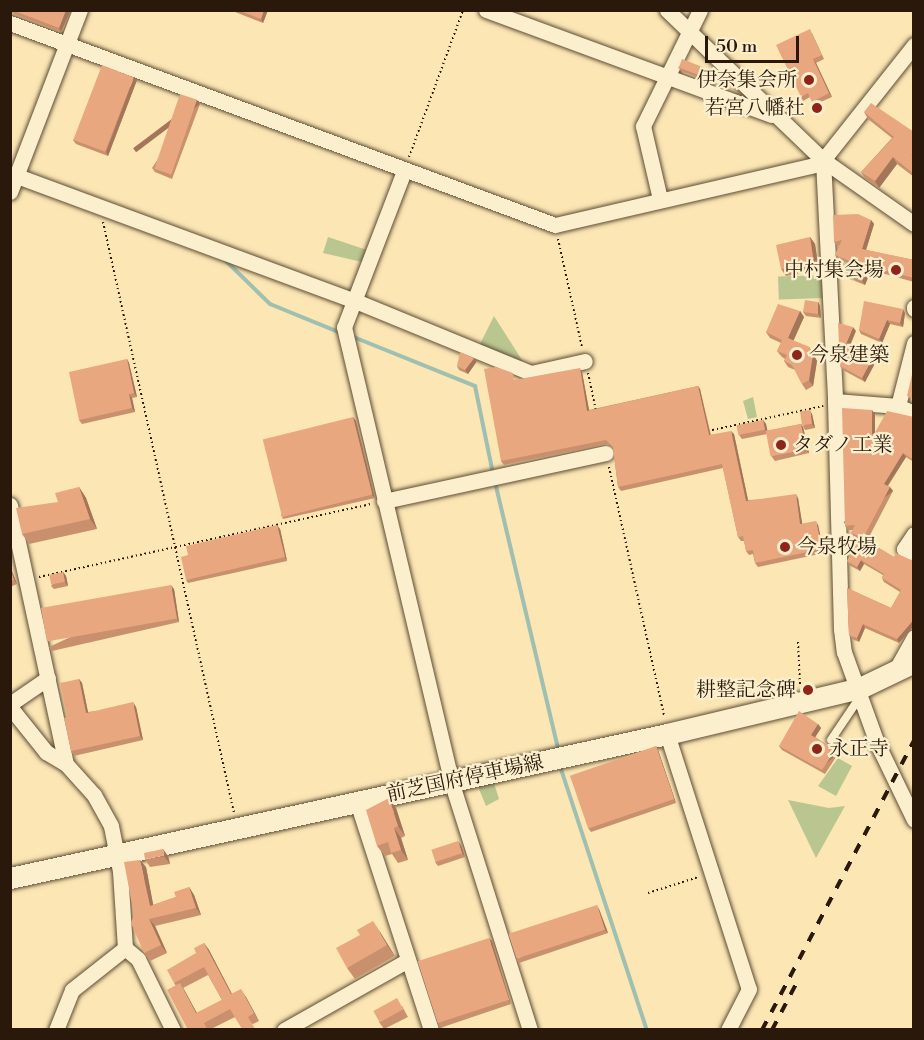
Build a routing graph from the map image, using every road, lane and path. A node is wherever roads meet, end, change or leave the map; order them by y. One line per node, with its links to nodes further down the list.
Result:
1 (80, 10): 8 (street)
2 (463, 10): 13 (path)
3 (486, 10): 10 (street)
4 (667, 10): 7 (street)
5 (700, 10): 7 (street)
6 (10, 23): 8 (street)
7 (689, 32): 10 (street); 11 (street)
8 (68, 44): 13 (street); 14 (street)
9 (914, 45): 12 (street)
10 (666, 76): 11 (street); 16 (street)
11 (778, 117): 12 (street)
12 (823, 160): 16 (street); 18 (street); 23 (street)
13 (404, 171): 19 (street); 20 (street)
14 (17, 176): 15 (street); 17 (street)
15 (10, 192)
16 (660, 199): 19 (street)
17 (103, 207): 20 (street); 32 (path)
18 (914, 224)
19 (555, 225): 22 (path)
20 (353, 300): 22 (street); 29 (street)
21 (914, 343): 24 (street)
22 (585, 361): 26 (path)
23 (835, 401): 24 (street); 27 (path); 40 (street)
24 (898, 406): 25 (street)
25 (914, 413)
26 (598, 419)
27 (697, 434)
28 (606, 453): 29 (street); 43 (path)
29 (384, 501): 32 (path); 46 (street)
30 (10, 505): 34 (street)
31 (914, 534): 33 (street)
32 (175, 546): 34 (path); 49 (path)
33 (914, 554)
34 (27, 580): 39 (street)
35 (914, 637): 38 (street)
36 (798, 642): 41 (path)
37 (914, 662): 38 (main road, 前芝国府停車場線)
38 (894, 673): 40 (main road, 前芝国府停車場線)
39 (48, 678): 42 (street); 45 (street)
40 (860, 692): 41 (main road, 前芝国府停車場線); 44 (lane); 48 (street)
41 (802, 702): 43 (main road, 前芝国府停車場線)
42 (10, 705): 45 (street)
43 (667, 734): 46 (main road, 前芝国府停車場線); 51 (street)
44 (831, 740)
45 (66, 764): 50 (street)
46 (452, 784): 47 (main road, 前芝国府停車場線); 60 (street)
47 (357, 802): 49 (main road, 前芝国府停車場線); 55 (street)
48 (914, 820)
49 (237, 827): 50 (main road, 前芝国府停車場線)
50 (117, 854): 52 (main road, 前芝国府停車場線); 54 (street)
51 (712, 872): 53 (path); 61 (street)
52 (10, 878)
53 (648, 893)
54 (125, 948): 56 (street); 57 (street)
55 (408, 960): 58 (street); 59 (street)
56 (56, 1029)
57 (173, 1029)
58 (284, 1029)
59 (431, 1029)
60 (530, 1029)
61 (728, 1029)

